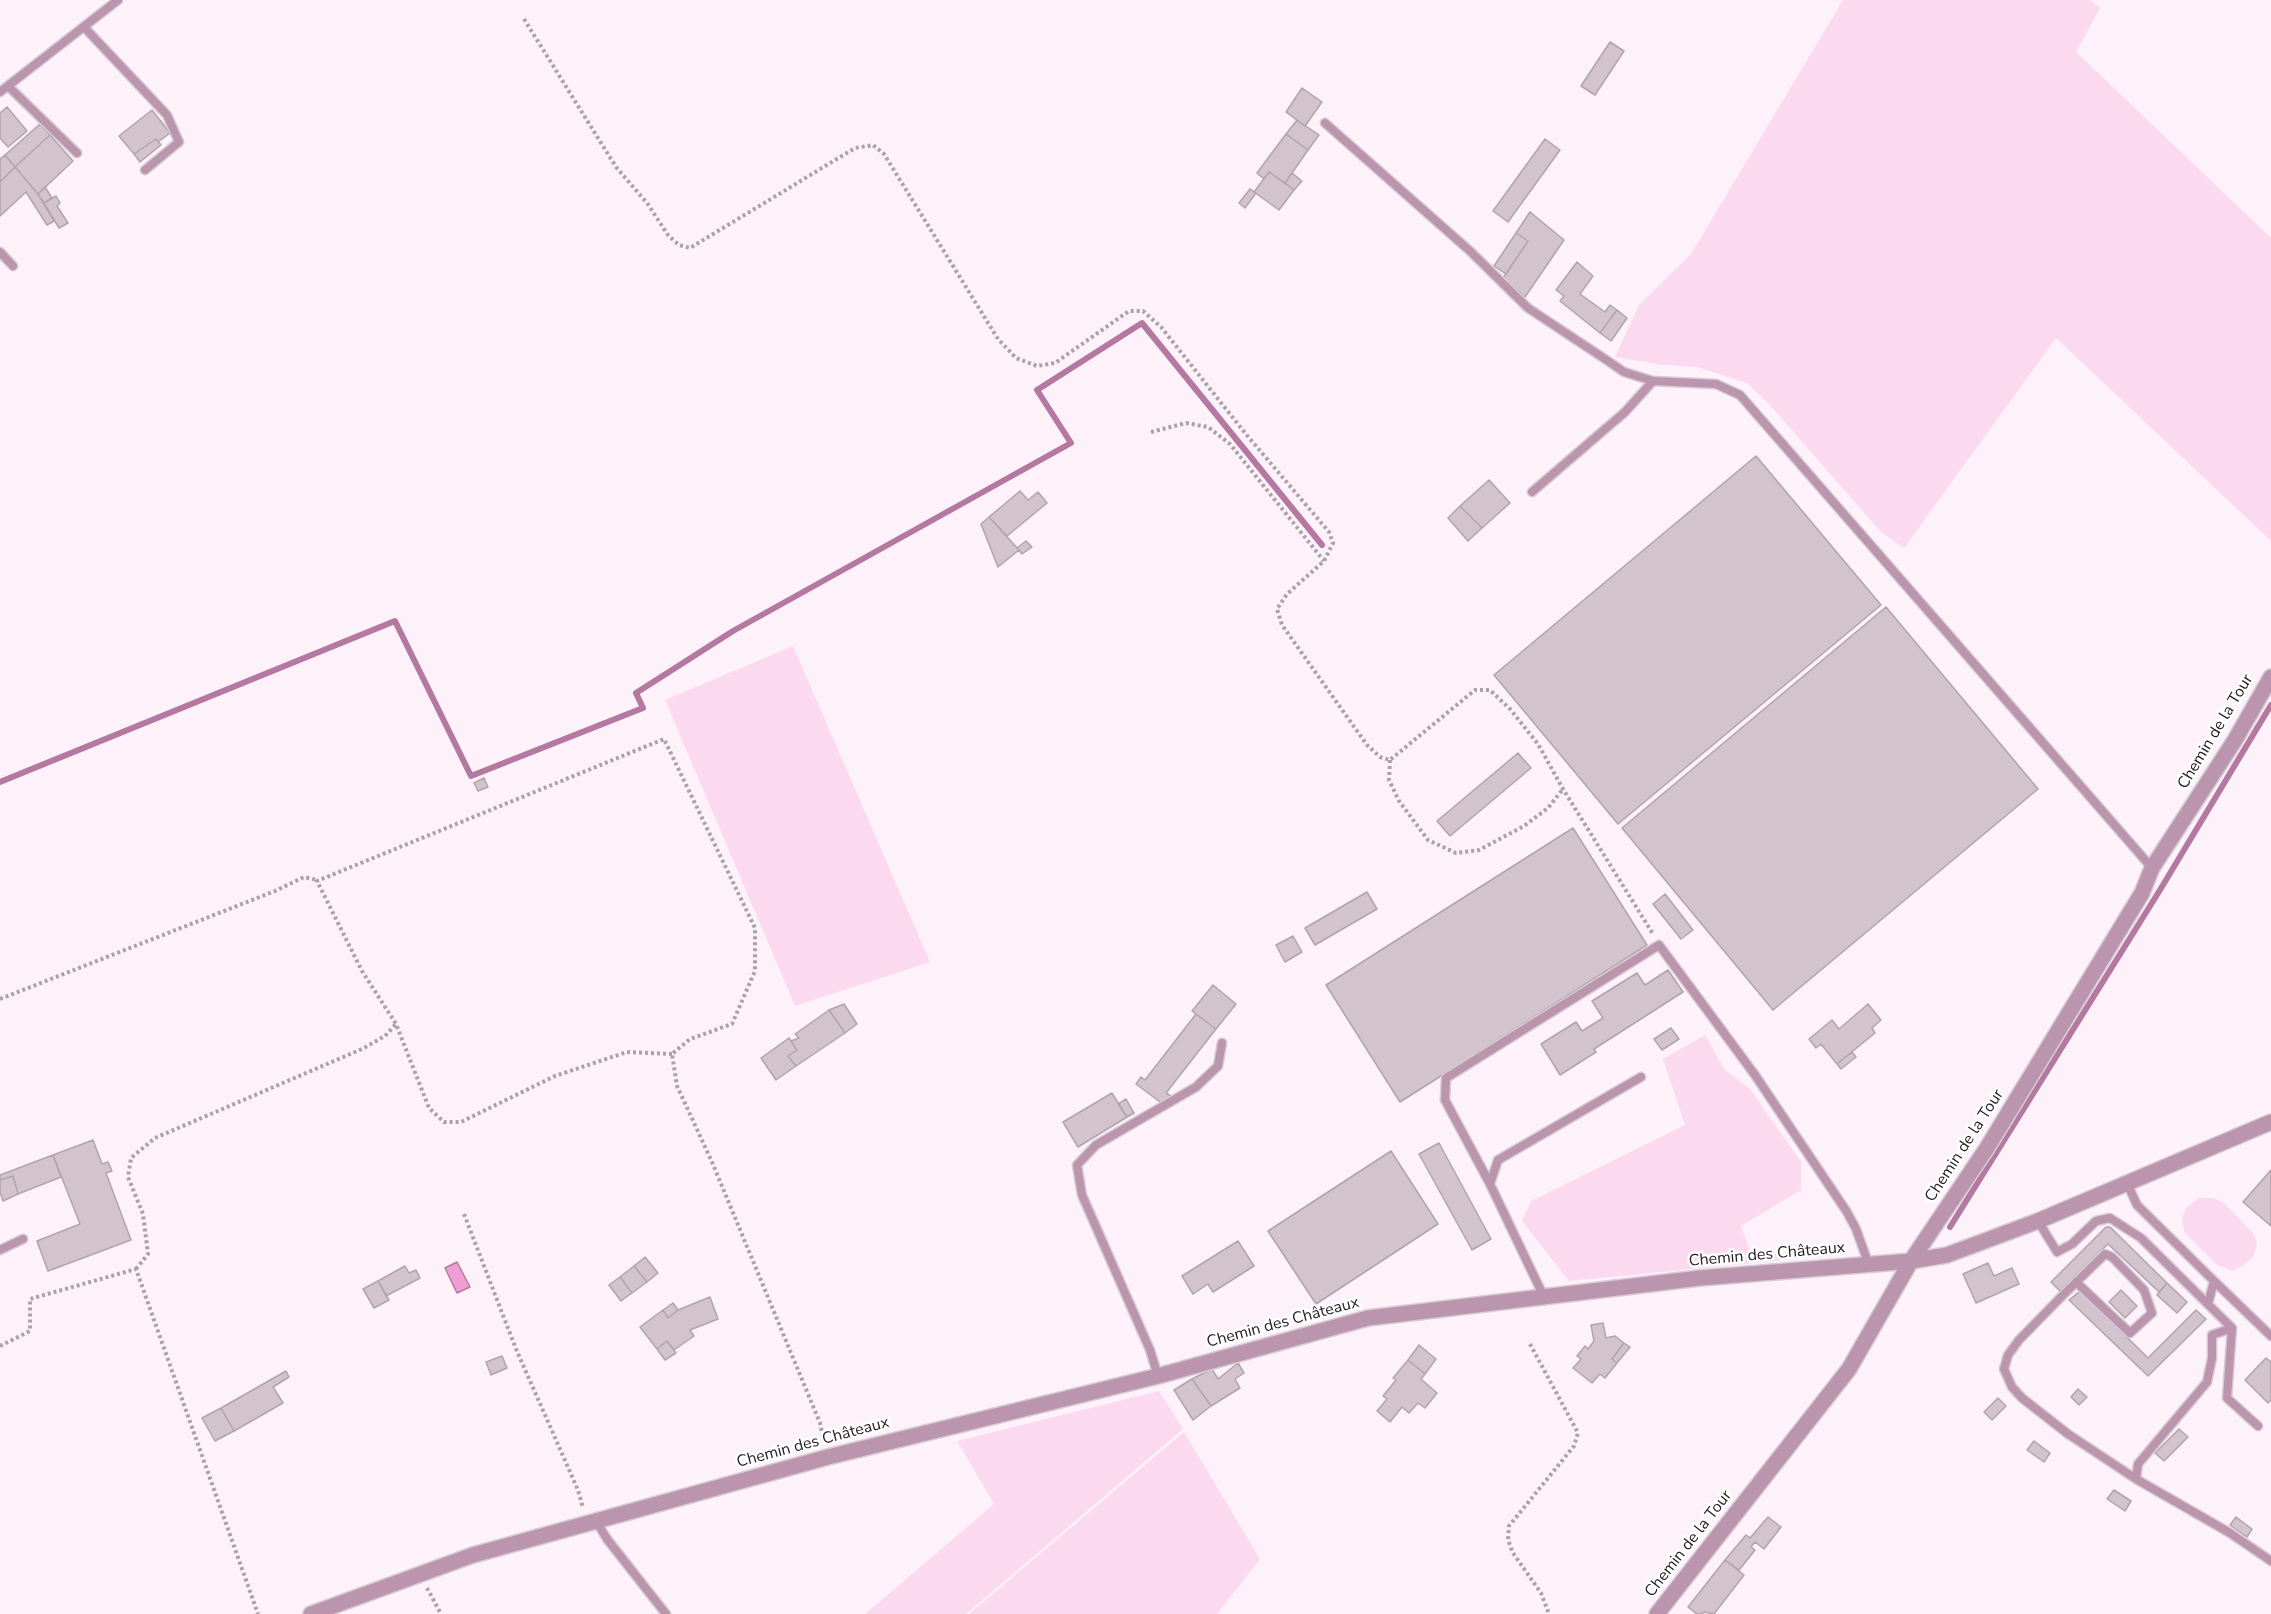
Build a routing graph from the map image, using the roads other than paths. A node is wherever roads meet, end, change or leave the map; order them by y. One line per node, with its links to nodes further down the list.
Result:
1 (118, 0): 2 (lane)
2 (84, 27): 3 (lane); 7 (lane)
3 (8, 86): 4 (lane); 6 (lane)
4 (0, 92)
5 (1325, 123): 10 (lane)
6 (77, 153)
7 (145, 170)
8 (0, 252): 9 (lane)
9 (13, 266)
10 (1653, 381): 11 (lane); 13 (lane)
11 (1532, 492)
12 (2271, 677): 13 (street, Chemin de la Tour)
13 (2152, 868): 22 (street, Chemin de la Tour)
14 (1222, 1044): 30 (lane)
15 (1641, 1077): 18 (lane)
16 (2271, 1122): 17 (street, Chemin des Châteaux)
17 (2127, 1183): 19 (street, Chemin des Châteaux); 24 (lane)
18 (1490, 1185): 23 (lane); 26 (lane)
19 (2038, 1221): 22 (street, Chemin des Châteaux); 27 (lane)
20 (22, 1239): 21 (lane)
21 (0, 1250)
22 (1911, 1261): 23 (street, Chemin des Châteaux); 37 (street, Chemin de la Tour)
23 (1869, 1264): 26 (street, Chemin des Châteaux)
24 (2214, 1281): 27 (lane); 29 (lane)
25 (2076, 1282): 25 (lane); 32 (lane)
26 (1544, 1297): 30 (street, Chemin des Châteaux)
27 (2208, 1304): 28 (lane)
28 (2232, 1328): 31 (lane); 32 (lane)
29 (2271, 1336)
30 (1158, 1376): 33 (street, Chemin des Châteaux)
31 (2258, 1426)
32 (2136, 1479): 34 (lane)
33 (592, 1522): 35 (street, Chemin des Châteaux); 36 (lane)
34 (2271, 1561)
35 (311, 1614)
36 (666, 1614)
37 (1657, 1614)

